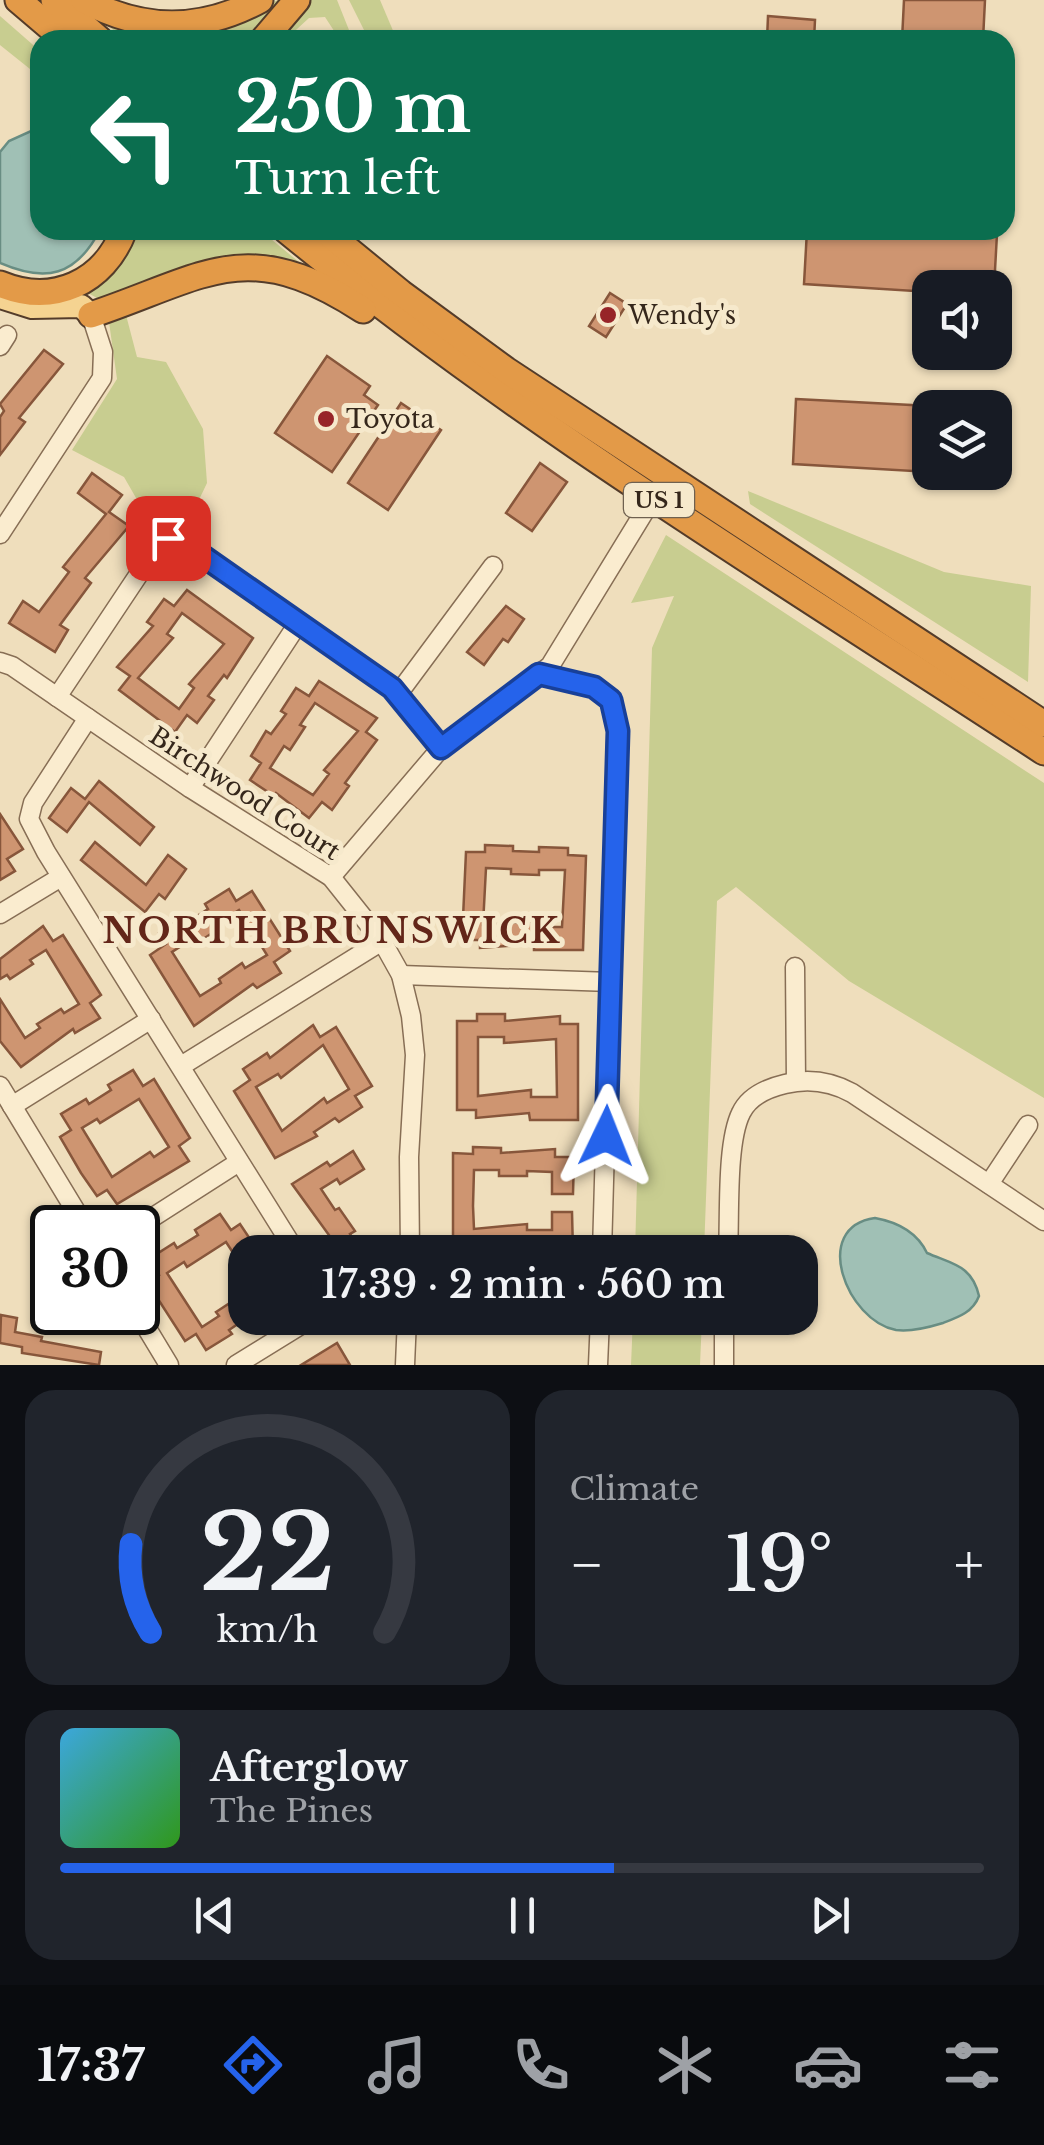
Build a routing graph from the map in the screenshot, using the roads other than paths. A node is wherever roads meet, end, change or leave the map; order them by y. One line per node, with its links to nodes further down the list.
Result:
1 (15, 0): 6 (highway); 7 (highway)
2 (54, 0): 8 (highway)
3 (84, 0): 4 (highway)
4 (260, 0)
5 (297, 0): 9 (highway)
6 (40, 30)
7 (52, 30)
8 (88, 30)
9 (272, 30)
10 (120, 240): 15 (highway)
11 (298, 240): 19 (highway, US 1)
12 (336, 240): 14 (highway, US 1)
13 (344, 240): 14 (highway)
14 (371, 269): 29 (highway, US 1)
15 (0, 284)
16 (0, 297): 18 (main road)
17 (0, 308): 18 (main road)
18 (91, 315): 19 (highway); 21 (street)
19 (404, 325): 20 (highway, US 1)
20 (654, 496): 25 (street); 31 (highway, US 1)
21 (0, 534)
22 (492, 566): 26 (street)
23 (299, 622): 26 (street); 27 (street); 32 (street)
24 (0, 662): 27 (street, Birchwood Court)
25 (539, 674): 30 (street); 39 (street)
26 (398, 694): 30 (street)
27 (56, 697): 28 (street, Birchwood Court)
28 (88, 718): 32 (street, Birchwood Court); 33 (street)
29 (1044, 724)
30 (441, 748): 34 (street)
31 (1044, 752)
32 (190, 788): 34 (street, Birchwood Court)
33 (61, 876): 35 (street); 40 (street)
34 (330, 877): 36 (street, Birchwood Court)
35 (0, 914)
36 (382, 940): 38 (street, Birchwood Court); 41 (street)
37 (796, 967): 42 (street)
38 (401, 975): 39 (street); 52 (street, Birchwood Court)
39 (611, 982): 53 (street)
40 (151, 1019): 41 (street); 44 (street)
41 (181, 1066): 46 (street)
42 (796, 1081): 47 (street); 54 (street)
43 (0, 1086): 44 (street)
44 (12, 1106): 48 (street)
45 (1028, 1125): 47 (street)
46 (239, 1162): 49 (street); 51 (street)
47 (989, 1184): 50 (street)
48 (72, 1205)
49 (160, 1213)
50 (1044, 1221)
51 (285, 1235)
52 (410, 1235)
53 (603, 1235)
54 (729, 1235)
55 (150, 1335): 60 (street)
56 (285, 1335): 61 (street)
57 (406, 1335): 62 (street)
58 (599, 1335): 63 (street)
59 (724, 1335): 64 (street)
60 (168, 1365)
61 (236, 1365)
62 (405, 1365)
63 (598, 1365)
64 (724, 1365)

